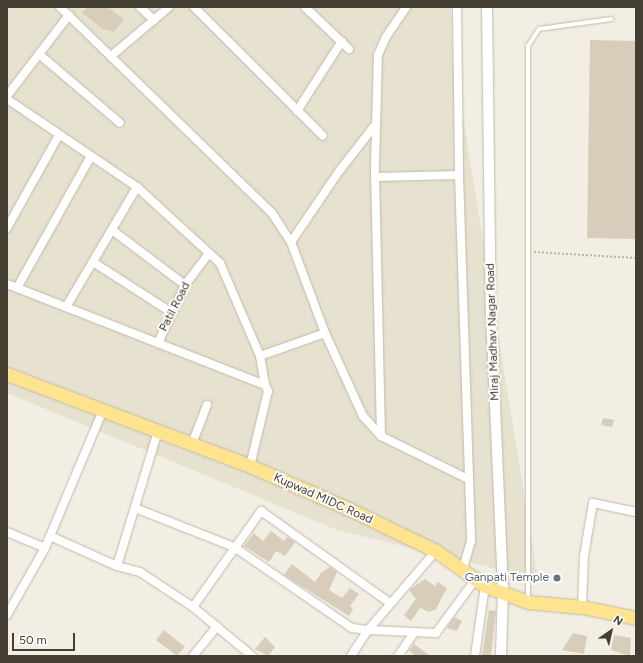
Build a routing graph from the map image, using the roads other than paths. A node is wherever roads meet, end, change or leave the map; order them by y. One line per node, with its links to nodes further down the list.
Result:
1 (60, 7): 9 (street)
2 (140, 7): 11 (street)
3 (169, 7): 11 (street)
4 (194, 7): 18 (street)
5 (305, 7): 12 (street)
6 (406, 7): 20 (street)
7 (457, 7): 24 (street)
8 (487, 7): 59 (street, Miraj Madhav Nagar Road)
9 (69, 15): 14 (street); 15 (street)
10 (611, 19): 60 (lane)
11 (154, 20): 15 (street)
12 (342, 42): 13 (street); 18 (street)
13 (349, 49)
14 (39, 54): 16 (street); 19 (street)
15 (111, 56): 29 (street)
16 (7, 96)
17 (7, 99): 21 (street)
18 (298, 111): 22 (street)
19 (120, 123)
20 (376, 124): 25 (street); 29 (street)
21 (59, 134): 23 (street); 27 (street)
22 (323, 136)
23 (91, 156): 26 (street); 34 (street)
24 (458, 175): 25 (street); 48 (street)
25 (376, 177): 45 (street)
26 (137, 187): 28 (street); 30 (street)
27 (8, 224)
28 (112, 230): 31 (street); 33 (street)
29 (291, 242): 37 (street)
30 (208, 253): 33 (street, Patil Road); 39 (street)
31 (93, 262): 35 (street); 36 (street)
32 (7, 284): 34 (street)
33 (185, 285): 36 (street, Patil Road)
34 (18, 288): 35 (street)
35 (66, 307): 38 (street)
36 (172, 313): 38 (street, Patil Road)
37 (325, 333): 39 (street); 45 (street)
38 (158, 343): 41 (street)
39 (260, 356): 41 (street)
40 (7, 374): 43 (main road, Kupwad MIDC Road)
41 (265, 385): 47 (street)
42 (207, 405): 46 (street)
43 (103, 410): 44 (main road, Kupwad MIDC Road); 52 (street)
44 (158, 431): 46 (main road, Kupwad MIDC Road); 49 (street)
45 (381, 436): 48 (street)
46 (192, 444): 47 (main road, Kupwad MIDC Road)
47 (250, 466): 55 (main road, Kupwad MIDC Road)
48 (468, 479): 57 (street)
49 (135, 508): 53 (street); 56 (street)
50 (636, 512): 63 (street)
51 (7, 532): 54 (street)
52 (50, 536): 54 (street); 56 (street)
53 (234, 547): 61 (street); 62 (street); 67 (street)
54 (45, 548): 64 (street)
55 (436, 551): 57 (main road, Kupwad MIDC Road); 61 (street)
56 (117, 566): 62 (street)
57 (463, 570): 58 (main road, Kupwad MIDC Road)
58 (480, 583): 59 (main road, Kupwad MIDC Road); 68 (street); 73 (street)
59 (503, 591): 60 (main road, Kupwad MIDC Road); 74 (street, Miraj Madhav Nagar Road)
60 (528, 602): 63 (main road, Kupwad MIDC Road)
61 (390, 603): 67 (street)
62 (193, 607): 66 (street)
63 (582, 607): 65 (main road, Kupwad MIDC Road)
64 (7, 616)
65 (636, 618)
66 (217, 626): 69 (street); 70 (street)
67 (368, 630): 68 (street); 71 (street)
68 (416, 632): 72 (street)
69 (193, 656)
70 (252, 656)
71 (351, 656)
72 (398, 656)
73 (475, 656)
74 (501, 656)

